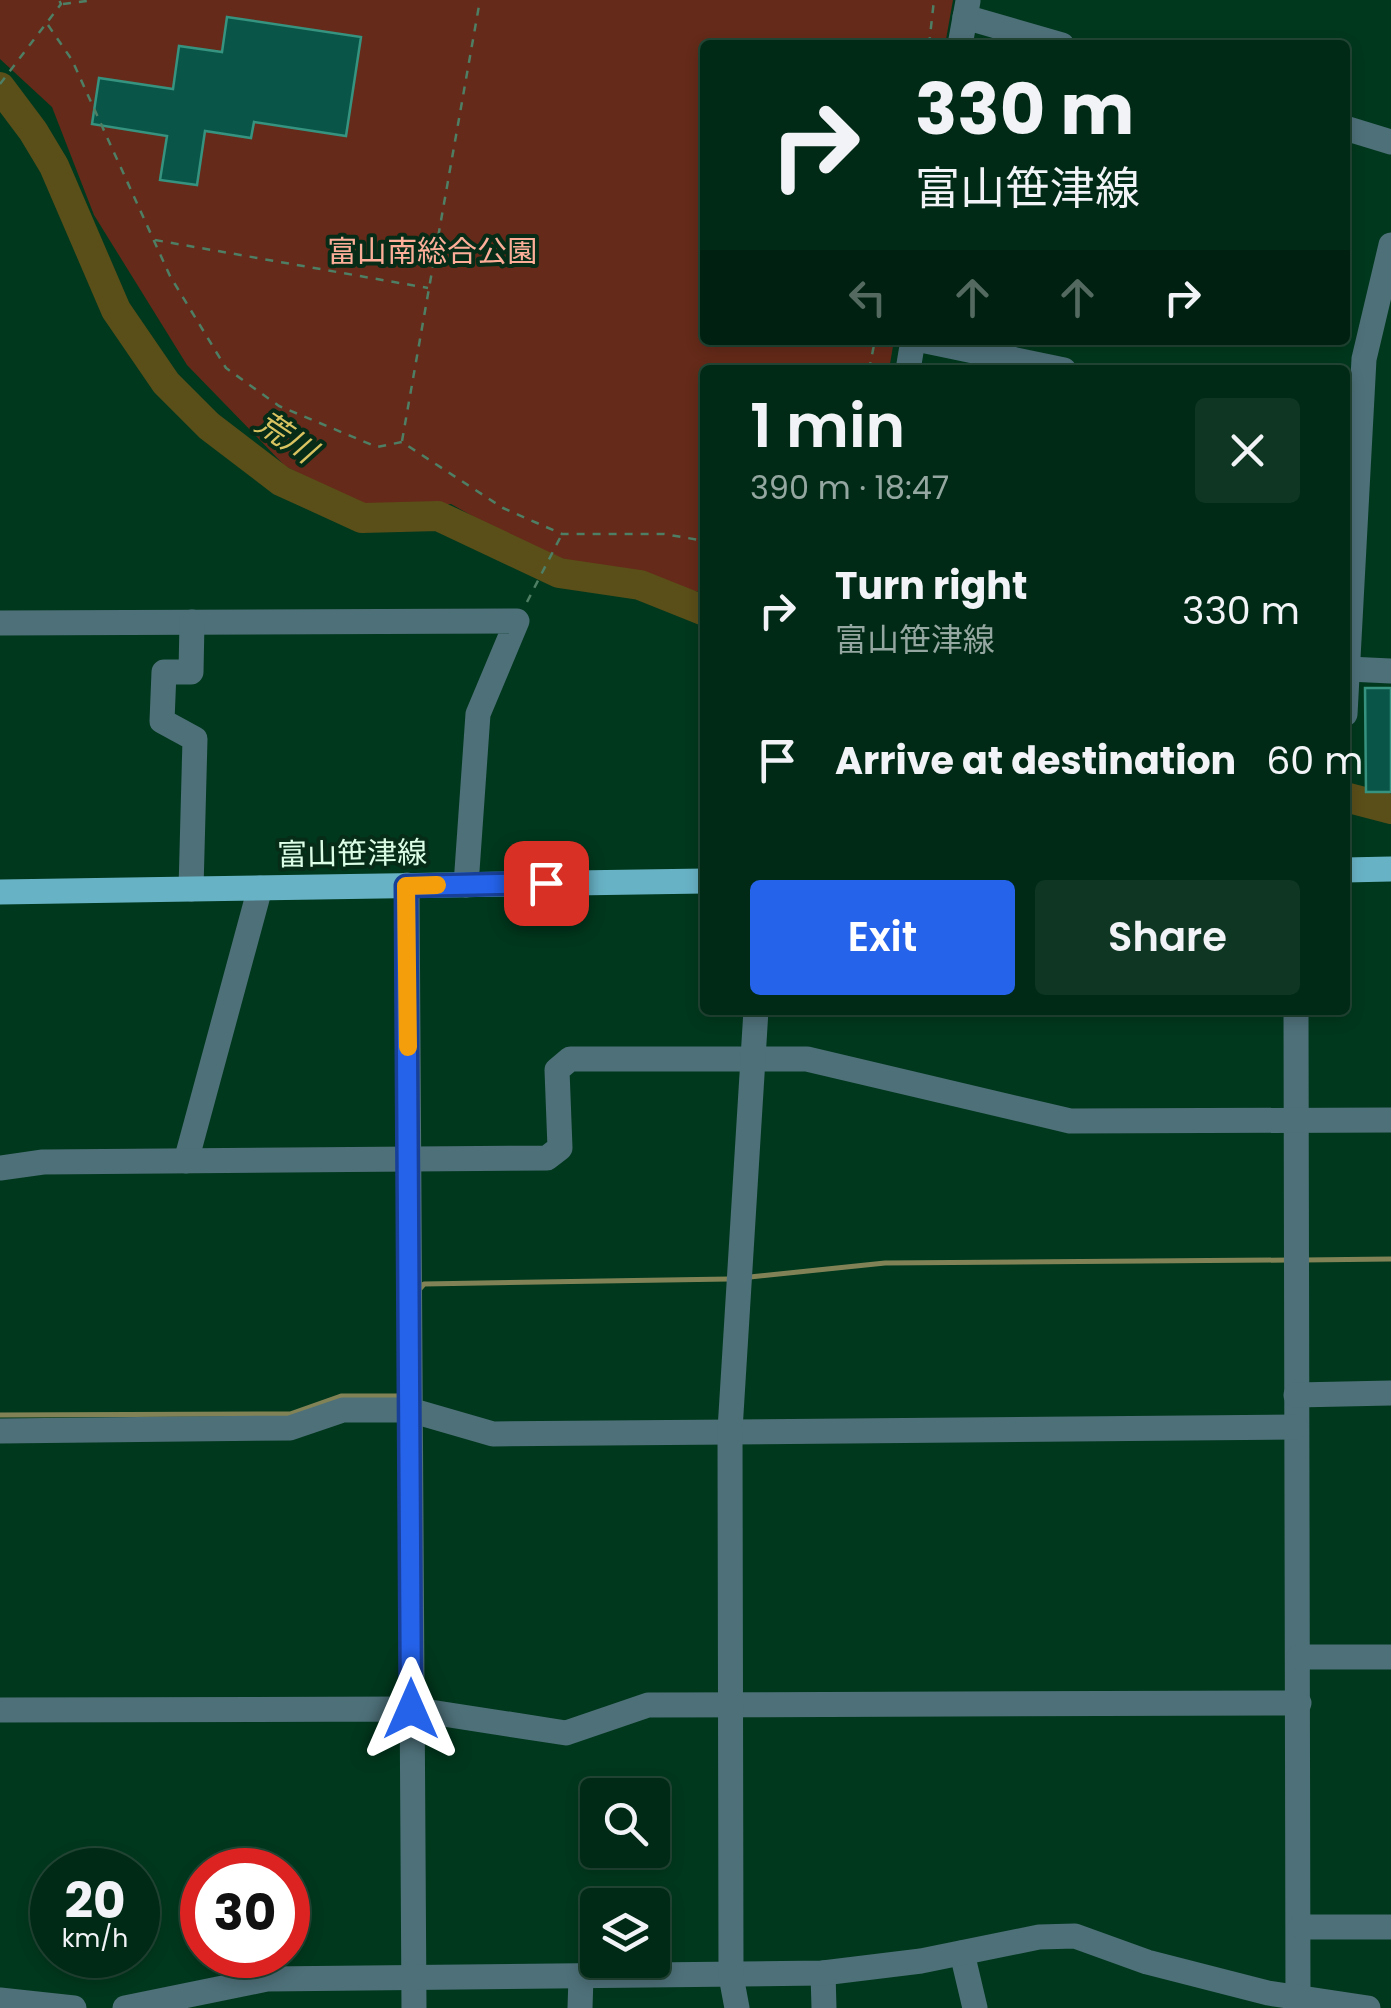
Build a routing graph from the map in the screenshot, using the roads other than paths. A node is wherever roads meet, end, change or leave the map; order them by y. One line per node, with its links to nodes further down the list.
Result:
1 (967, 8): 2 (street); 3 (street)
2 (961, 40)
3 (1049, 40)
4 (1350, 130): 5 (street)
5 (1391, 142)
6 (1390, 256): 9 (street)
7 (945, 345): 8 (street)
8 (1040, 365)
9 (1352, 430): 10 (street)
10 (1350, 508)
11 (192, 622): 12 (street); 18 (street); 21 (street)
12 (0, 623)
13 (1350, 669): 14 (street)
14 (1391, 671)
15 (1391, 869): 16 (main road)
16 (1350, 870)
17 (700, 881): 18 (main road, 富山笹津線)
18 (466, 884): 19 (main road, 富山笹津線)
19 (406, 886): 20 (main road, 富山笹津線); 29 (street)
20 (260, 888): 21 (main road, 富山笹津線); 28 (street)
21 (191, 890): 22 (main road, 富山笹津線)
22 (0, 892)
23 (756, 1015): 25 (street)
24 (1296, 1015): 26 (street)
25 (754, 1058): 26 (street); 29 (street); 35 (street)
26 (1295, 1120): 27 (street); 32 (street)
27 (1391, 1120)
28 (186, 1161): 29 (street); 30 (street)
29 (409, 1161): 33 (street)
30 (0, 1168)
31 (1391, 1393): 32 (street)
32 (1296, 1394): 34 (street)
33 (410, 1400): 35 (street); 36 (street); 41 (street)
34 (1296, 1427): 35 (street); 37 (street)
35 (730, 1430): 40 (street)
36 (0, 1431)
37 (1299, 1657): 38 (street); 39 (street)
38 (1391, 1657)
39 (1299, 1703): 40 (street); 43 (street)
40 (729, 1705): 41 (street); 48 (street)
41 (411, 1709): 42 (street); 50 (street)
42 (0, 1710)
43 (1300, 1927): 44 (street); 53 (street)
44 (1391, 1927)
45 (962, 1953): 46 (street); 53 (street); 60 (street)
46 (823, 1973): 48 (street); 59 (street)
47 (670, 1976): 48 (street)
48 (731, 1976): 58 (street)
49 (580, 1977): 50 (street)
50 (413, 1978): 55 (street); 56 (street)
51 (580, 1978): 57 (street)
52 (0, 2000): 54 (street)
53 (1298, 2002): 61 (street)
54 (74, 2008)
55 (125, 2008)
56 (414, 2008)
57 (580, 2008)
58 (737, 2008)
59 (824, 2008)
60 (976, 2008)
61 (1368, 2008)

